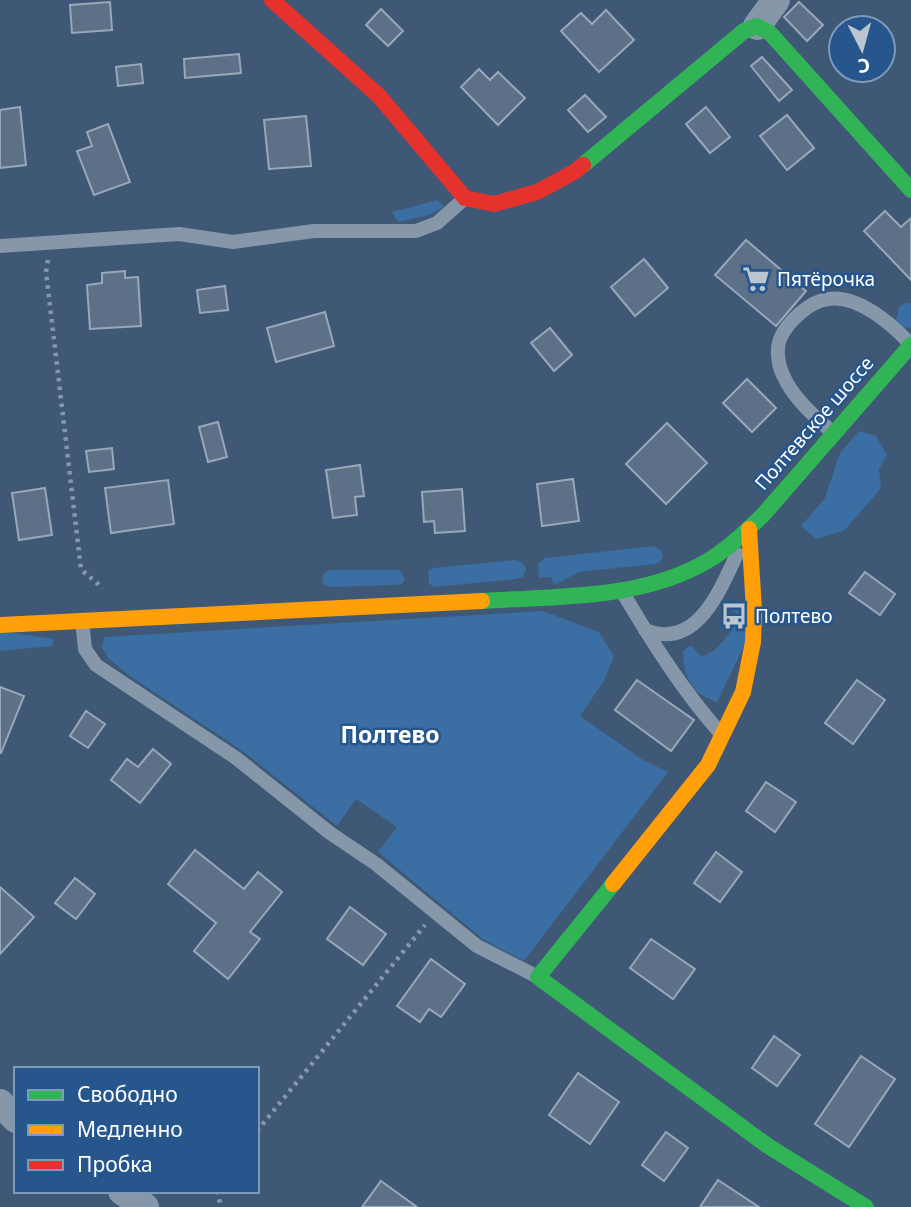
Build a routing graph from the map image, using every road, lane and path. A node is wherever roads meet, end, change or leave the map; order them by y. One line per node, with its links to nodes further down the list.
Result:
1 (272, 0): 5 (street)
2 (776, 0): 3 (street)
3 (757, 26): 4 (street); 5 (street)
4 (911, 190)
5 (465, 198): 6 (lane)
6 (51, 241): 7 (lane); 12 (path)
7 (0, 246)
8 (911, 345): 9 (street, Полтевское шоссе); 9 (lane)
9 (832, 433): 10 (street, Полтевское шоссе)
10 (749, 529): 11 (street, Полтевское шоссе); 15 (lane); 16 (street)
11 (620, 589): 12 (street, Полтевское шоссе); 15 (lane)
12 (104, 618): 13 (street, Полтевское шоссе)
13 (81, 619): 14 (street, Полтевское шоссе); 17 (lane)
14 (0, 625)
15 (645, 630): 16 (lane)
16 (722, 736): 18 (street)
17 (434, 914): 18 (lane); 19 (path)
18 (538, 978): 22 (street)
19 (259, 1129)
20 (125, 1193): 21 (street)
21 (145, 1207)
22 (866, 1207)

